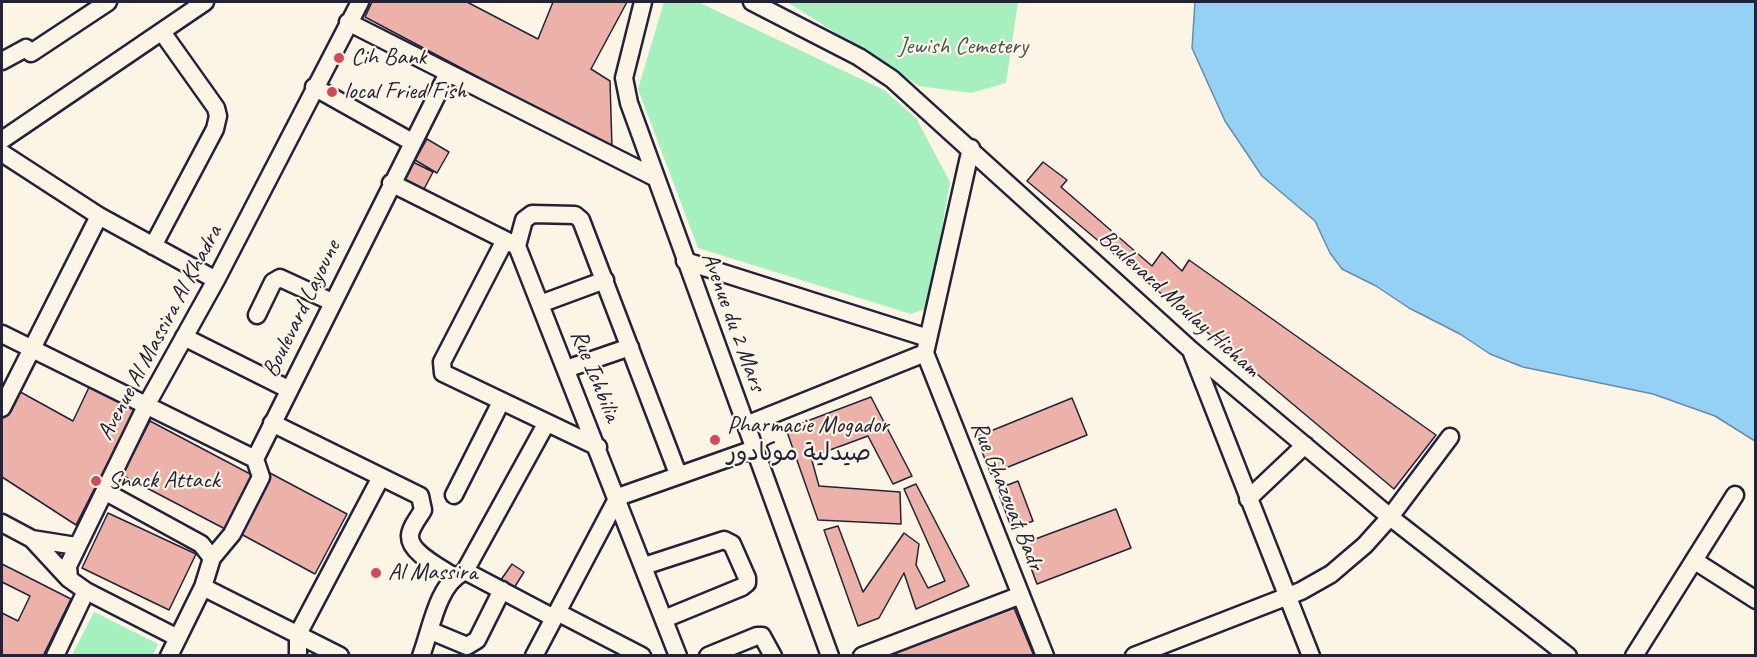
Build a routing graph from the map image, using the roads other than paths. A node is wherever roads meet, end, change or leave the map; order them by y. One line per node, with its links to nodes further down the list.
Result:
1 (108, 2): 8 (street)
2 (205, 2): 7 (street)
3 (360, 2): 6 (street, Avenue Al Massira Al Khadra)
4 (643, 2): 15 (street, Avenue du 2 Mars)
5 (752, 2): 13 (street, Boulevard Moulay Hicham)
6 (348, 22): 9 (street); 10 (street, Avenue Al Massira Al Khadra)
7 (162, 32): 11 (street); 19 (street)
8 (2, 61)
9 (448, 73): 12 (street, Boulevard Layoune); 15 (street)
10 (314, 87): 12 (street); 21 (street, Avenue Al Massira Al Khadra)
11 (2, 140)
12 (412, 142): 16 (street, Boulevard Layoune)
13 (970, 148): 28 (street); 31 (street, Boulevard Moulay Hicham)
14 (2, 153): 17 (street)
15 (654, 177): 20 (street, Avenue du 2 Mars)
16 (391, 183): 18 (street); 23 (street, Boulevard Layoune)
17 (99, 216): 19 (street); 30 (street)
18 (511, 244): 22 (street); 24 (street, Rue Ichbilia); 34 (street)
19 (153, 246): 21 (street)
20 (685, 261): 28 (street); 39 (street, Avenue du 2 Mars)
21 (216, 280): 27 (street, Avenue Al Massira Al Khadra)
22 (605, 280): 24 (street); 29 (street)
23 (332, 302): 25 (street); 33 (street, Boulevard Layoune)
24 (540, 304): 32 (street, Rue Ichbilia)
25 (257, 315)
26 (2, 334): 30 (street)
27 (184, 337): 33 (street); 35 (street, Avenue Al Massira Al Khadra)
28 (927, 346): 39 (street); 64 (street, Rue Ghazouat Badr)
29 (630, 347): 32 (street); 45 (street)
30 (31, 350): 35 (street); 36 (street)
31 (1191, 350): 41 (street, Boulevard Moulay Hicham); 51 (street)
32 (566, 369): 42 (street, Rue Ichbilia)
33 (288, 389): 37 (street, Boulevard Layoune)
34 (501, 402): 38 (street); 48 (street)
35 (147, 404): 44 (street); 47 (street, Avenue Al Massira Al Khadra)
36 (2, 408)
37 (272, 423): 44 (street, Boulevard Layoune); 46 (street)
38 (546, 424): 42 (street); 59 (street)
39 (746, 425): 43 (street, Avenue du 2 Mars)
40 (1450, 437): 52 (street)
41 (1305, 446): 51 (street); 52 (street, Boulevard Moulay Hicham)
42 (598, 447): 50 (street, Rue Ichbilia)
43 (754, 448): 45 (street); 82 (street, Avenue du 2 Mars)
44 (255, 459): 56 (street)
45 (678, 474): 50 (street)
46 (381, 477): 59 (street); 70 (street)
47 (106, 492): 55 (street, Avenue Al Massira Al Khadra); 56 (street)
48 (454, 495)
49 (1735, 495): 57 (street)
50 (618, 497): 58 (street, Rue Ichbilia); 67 (street)
51 (1248, 499): 65 (street)
52 (1390, 517): 65 (street); 87 (street, Boulevard Moulay Hicham)
53 (2, 523): 54 (street)
54 (32, 539): 55 (street); 60 (street)
55 (76, 546): 60 (street, Avenue Al Massira Al Khadra)
56 (212, 558): 61 (street)
57 (1695, 561): 66 (street); 88 (street)
58 (644, 566): 68 (street, Rue Ichbilia); 68 (street)
59 (460, 574): 62 (street); 69 (street)
60 (69, 579): 63 (street)
61 (203, 587): 70 (street); 71 (street)
62 (502, 590): 67 (street); 69 (street)
63 (86, 591): 71 (street); 72 (street)
64 (1021, 596): 83 (street); 84 (street, Rue Ghazouat Badr)
65 (1287, 596): 85 (street); 86 (street)
66 (1755, 600)
67 (555, 615): 77 (street); 78 (street)
68 (664, 619): 79 (street, Rue Ichbilia)
69 (431, 630): 76 (street)
70 (298, 634): 74 (street); 75 (street)
71 (178, 638): 73 (street)
72 (55, 656)
73 (168, 656)
74 (298, 656)
75 (340, 656)
76 (421, 656)
77 (534, 656)
78 (642, 656)
79 (678, 656)
80 (708, 656): 81 (street)
81 (772, 656)
82 (831, 656)
83 (862, 656)
84 (1045, 656)
85 (1134, 656)
86 (1311, 656)
87 (1568, 656)
88 (1634, 656)

